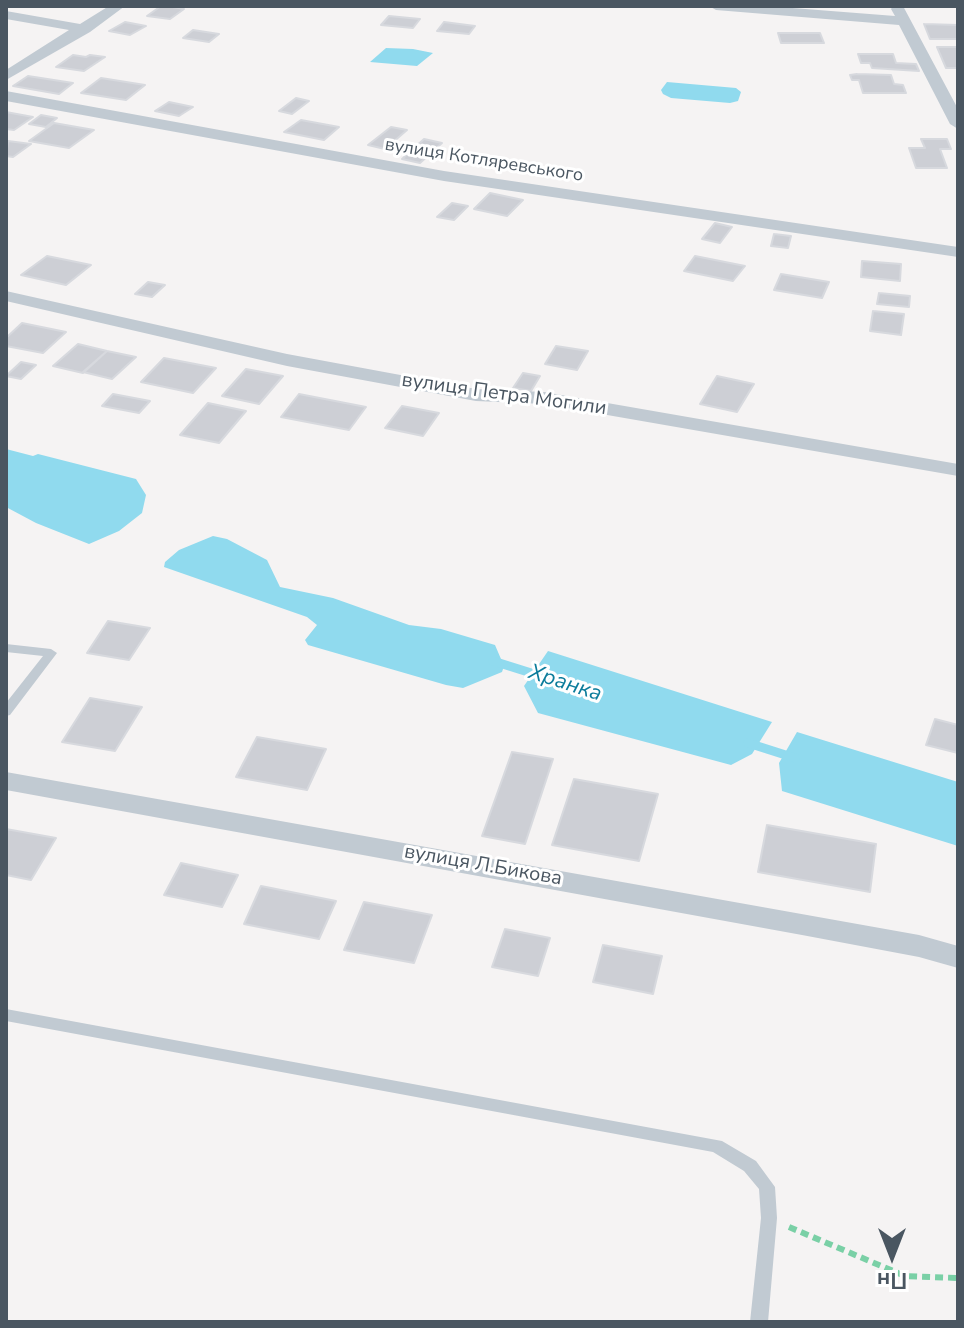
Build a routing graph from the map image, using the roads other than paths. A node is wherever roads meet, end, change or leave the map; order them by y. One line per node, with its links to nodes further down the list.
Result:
1 (118, 6): 5 (street)
2 (716, 6): 3 (street)
3 (900, 14): 8 (street)
4 (6, 15): 5 (street)
5 (85, 29): 6 (street)
6 (6, 76)
7 (6, 96): 9 (street, вулиця Котляревського)
8 (958, 124)
9 (958, 252)
10 (6, 296): 11 (street, вулиця Петра Могили)
11 (958, 470)
12 (6, 648): 13 (lane)
13 (6, 712)
14 (6, 781): 15 (street, вулиця Л.Бикова)
15 (958, 957)
16 (6, 1015): 17 (lane)
17 (759, 1322)

